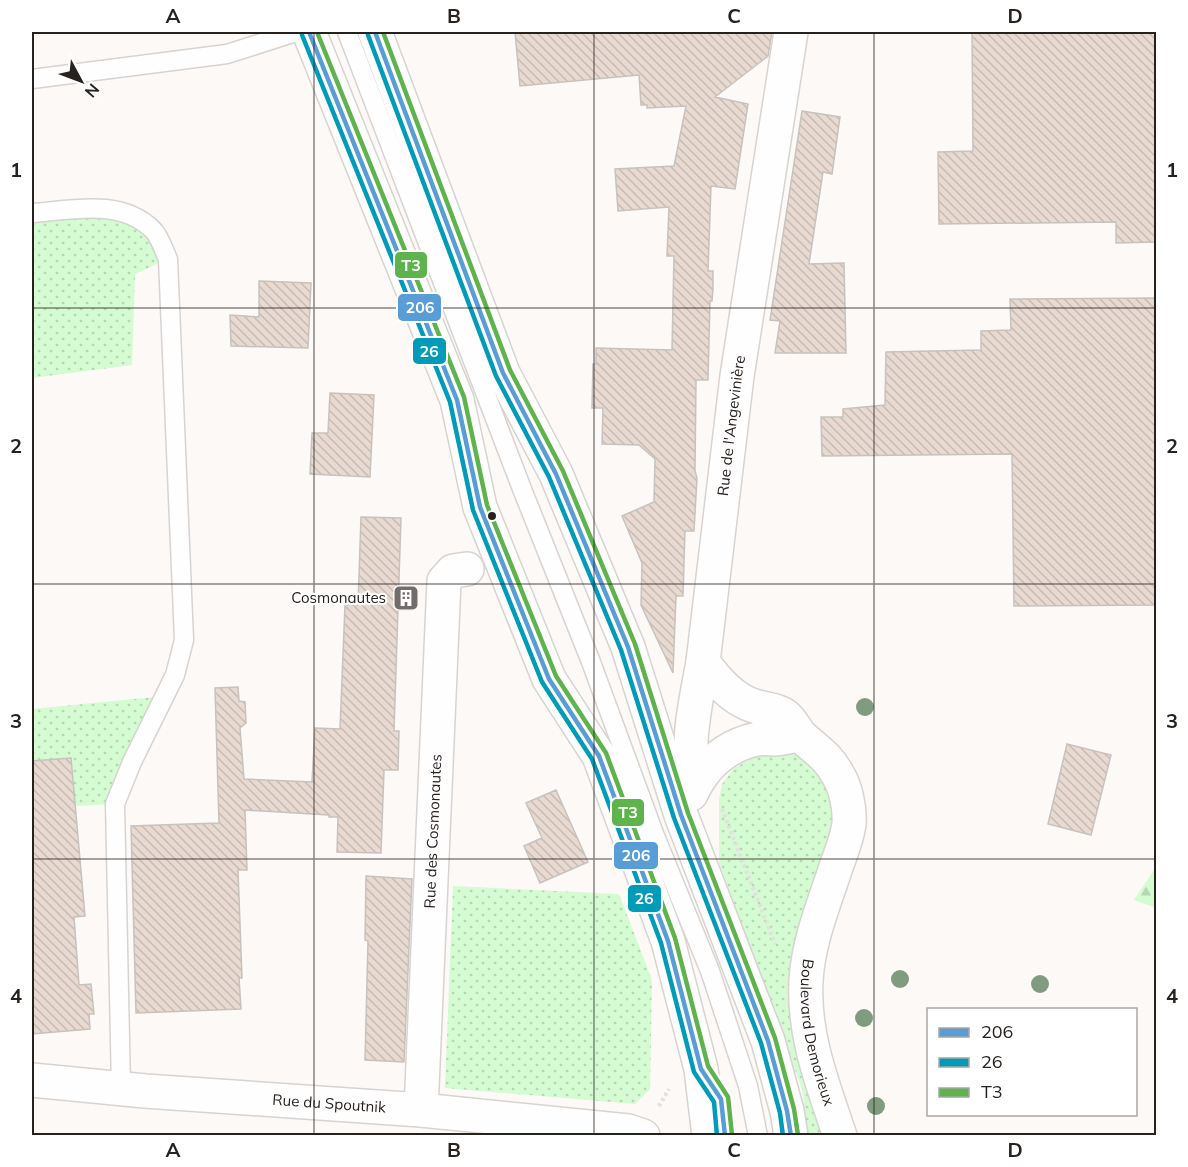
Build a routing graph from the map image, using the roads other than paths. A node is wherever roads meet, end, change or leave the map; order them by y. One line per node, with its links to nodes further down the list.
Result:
1 (296, 32): 6 (lane)
2 (309, 32): 13 (street)
3 (347, 32): 20 (lane)
4 (375, 32): 12 (street)
5 (791, 32): 9 (street, Rue de l'Angevinière)
6 (32, 75)
7 (32, 213): 15 (lane)
8 (467, 569): 16 (street, Rue des Cosmonautes)
9 (703, 662): 10 (street, Boulevard Demorieux); 11 (street, Rue de l'Angevinière)
10 (800, 735): 11 (street); 22 (street, Boulevard Demorieux)
11 (709, 787): 12 (street)
12 (681, 815): 21 (street)
13 (701, 1069): 18 (street); 19 (street)
14 (32, 1080): 15 (street, Rue du Spoutnik)
15 (121, 1088): 16 (street, Rue du Spoutnik)
16 (422, 1110): 17 (street, Rue du Spoutnik)
17 (636, 1133)
18 (709, 1136)
19 (725, 1136)
20 (758, 1136)
21 (790, 1136)
22 (840, 1136)

